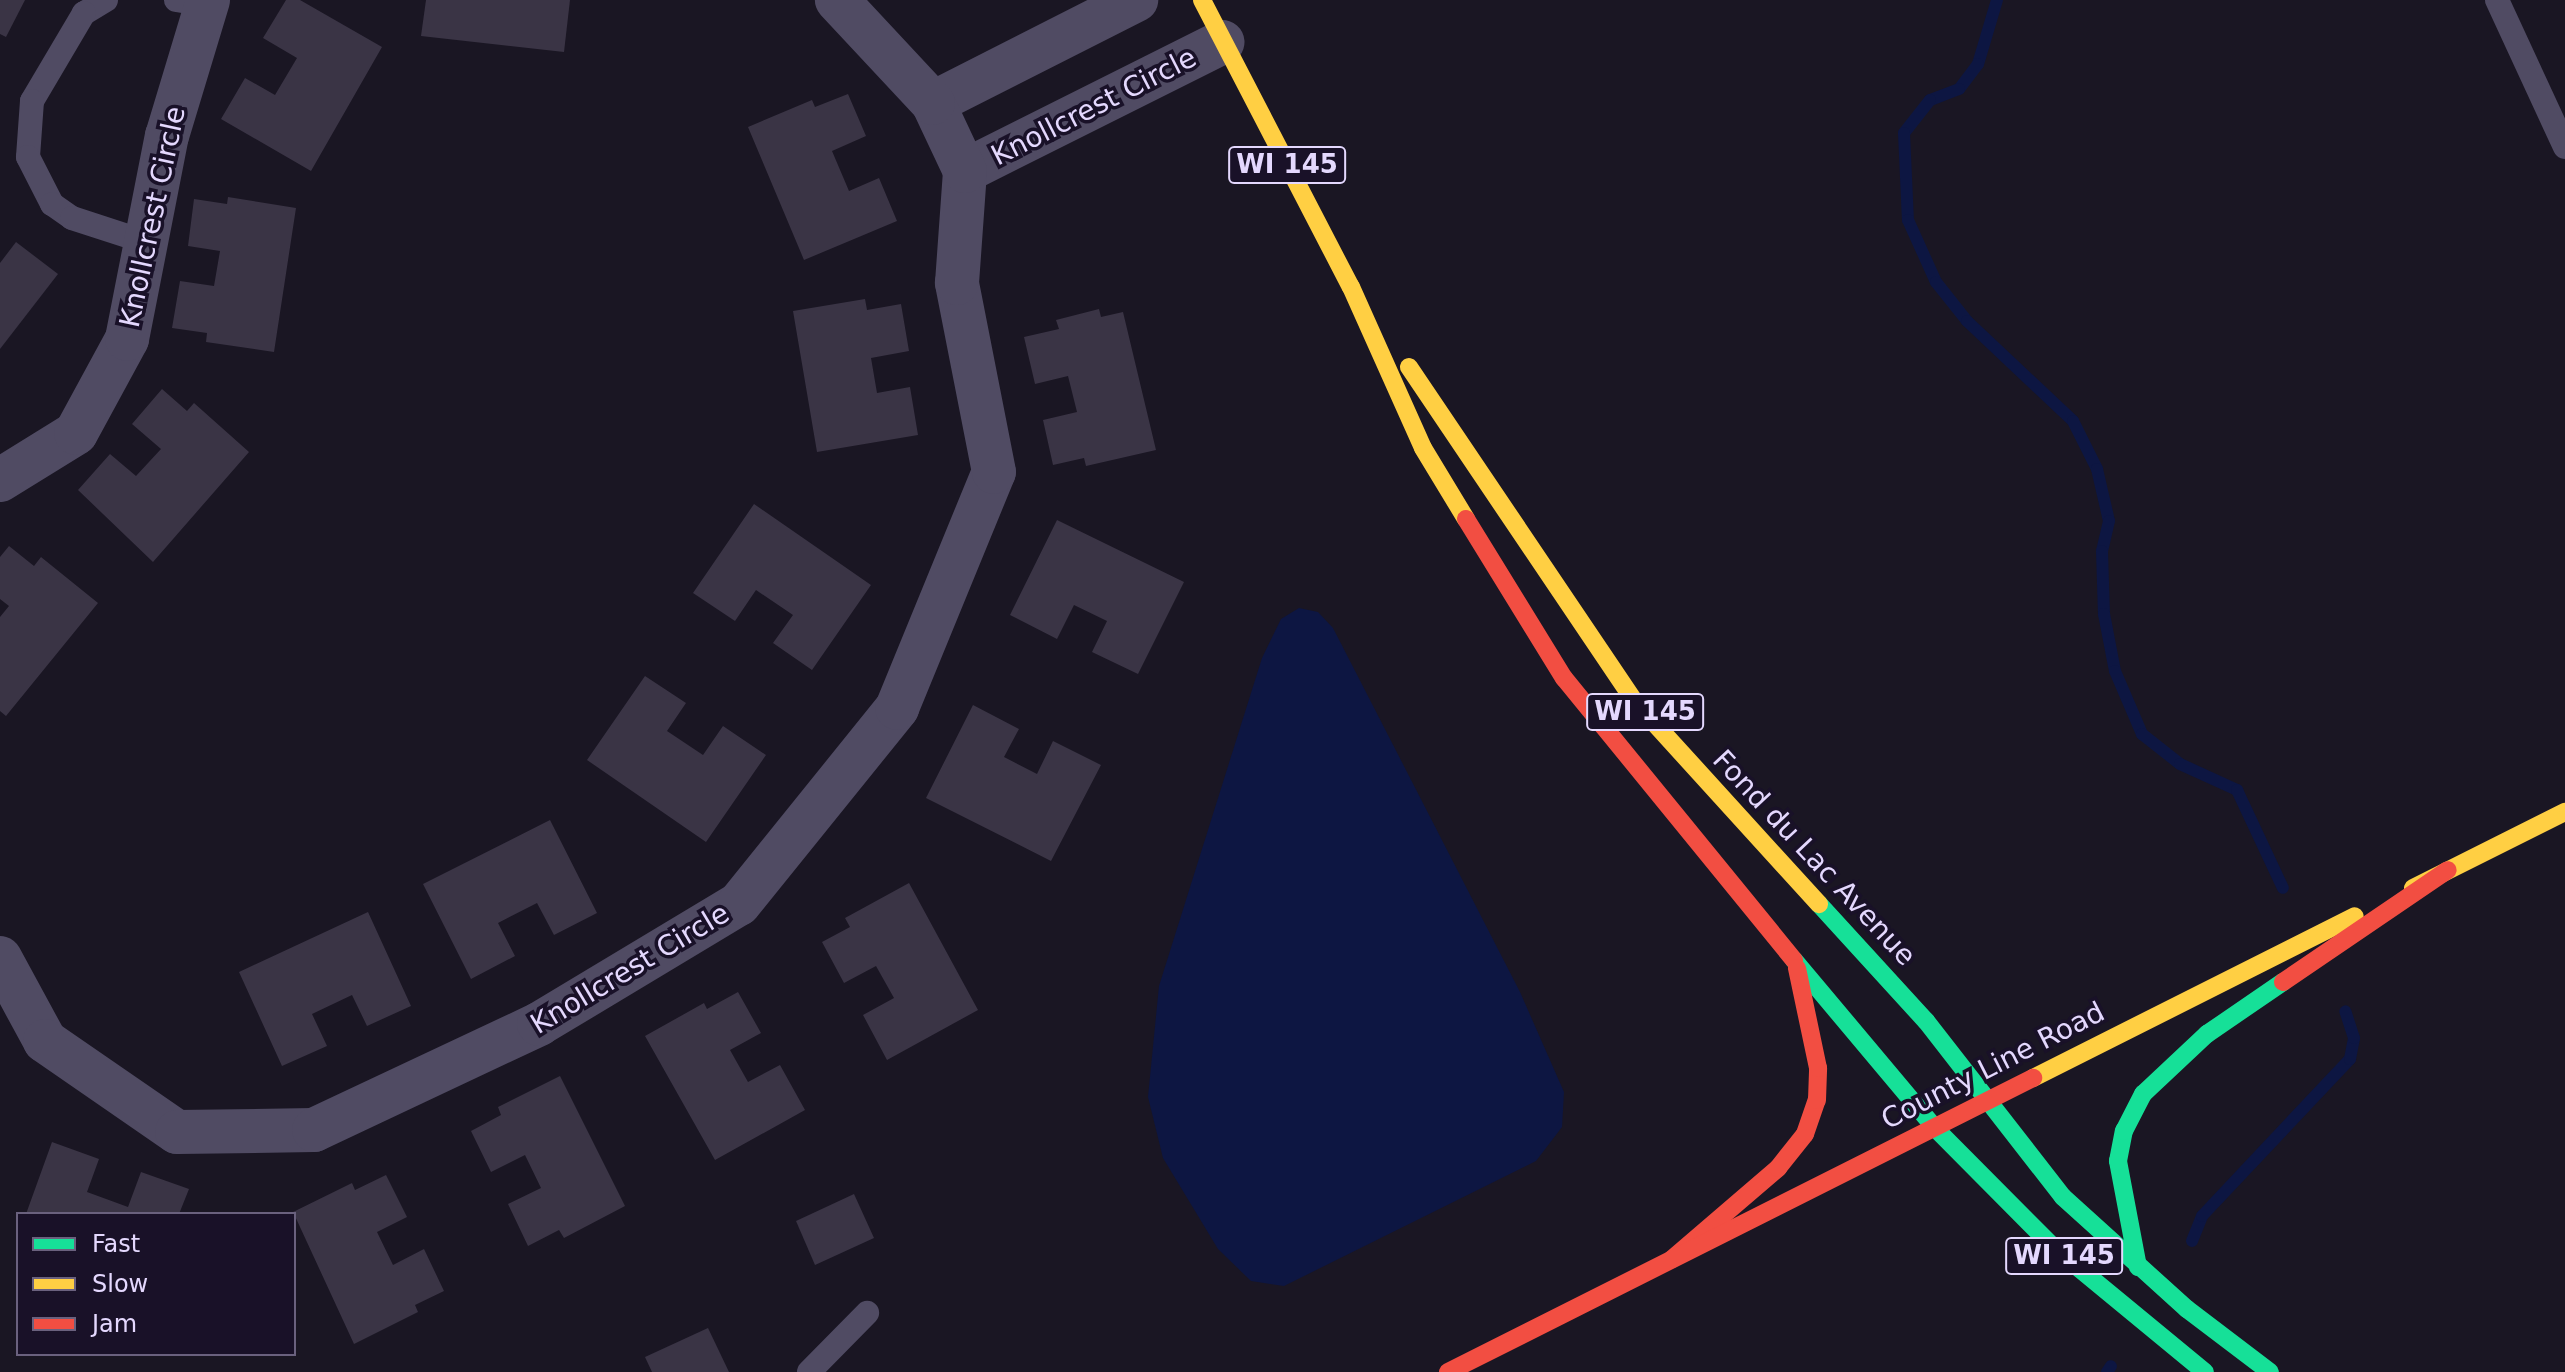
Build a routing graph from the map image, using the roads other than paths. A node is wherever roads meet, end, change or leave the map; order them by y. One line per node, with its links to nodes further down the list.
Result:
1 (106, 0): 11 (lane)
2 (837, 0): 8 (street, Knollcrest Circle)
3 (1136, 0): 8 (street)
4 (1202, 0): 7 (main road, Fond du Lac Avenue / WI 145)
5 (2497, 0): 9 (lane)
6 (197, 2): 11 (street, Knollcrest Circle)
7 (1223, 42): 10 (street, Knollcrest Circle); 12 (main road, Fond du Lac Avenue / WI 145)
8 (933, 103): 10 (street, Knollcrest Circle)
9 (2563, 137)
10 (965, 171): 16 (street, Knollcrest Circle)
11 (146, 242): 13 (street, Knollcrest Circle)
12 (1351, 287): 17 (main road, Fond du Lac Avenue / WI 145); 18 (main road, Fond du Lac Avenue / WI 145)
13 (0, 480)
14 (2565, 812): 15 (main road, County Line Road)
15 (2448, 870): 18 (main road, County Line Road); 21 (main road)
16 (0, 958)
17 (1797, 966): 19 (main road, Fond du Lac Avenue / WI 145); 20 (main road)
18 (1988, 1098): 19 (main road, County Line Road); 21 (main road, Fond du Lac Avenue / WI 145)
19 (1934, 1127): 20 (main road, County Line Road); 27 (main road, Fond du Lac Avenue / WI 145)
20 (1672, 1259): 23 (main road, County Line Road)
21 (2138, 1267): 28 (main road, Fond du Lac Avenue / WI 145)
22 (867, 1313): 24 (lane)
23 (1497, 1347): 25 (main road, County Line Road); 26 (lane)
24 (809, 1372)
25 (1448, 1372)
26 (1509, 1372)
27 (2205, 1372)
28 (2270, 1372)

